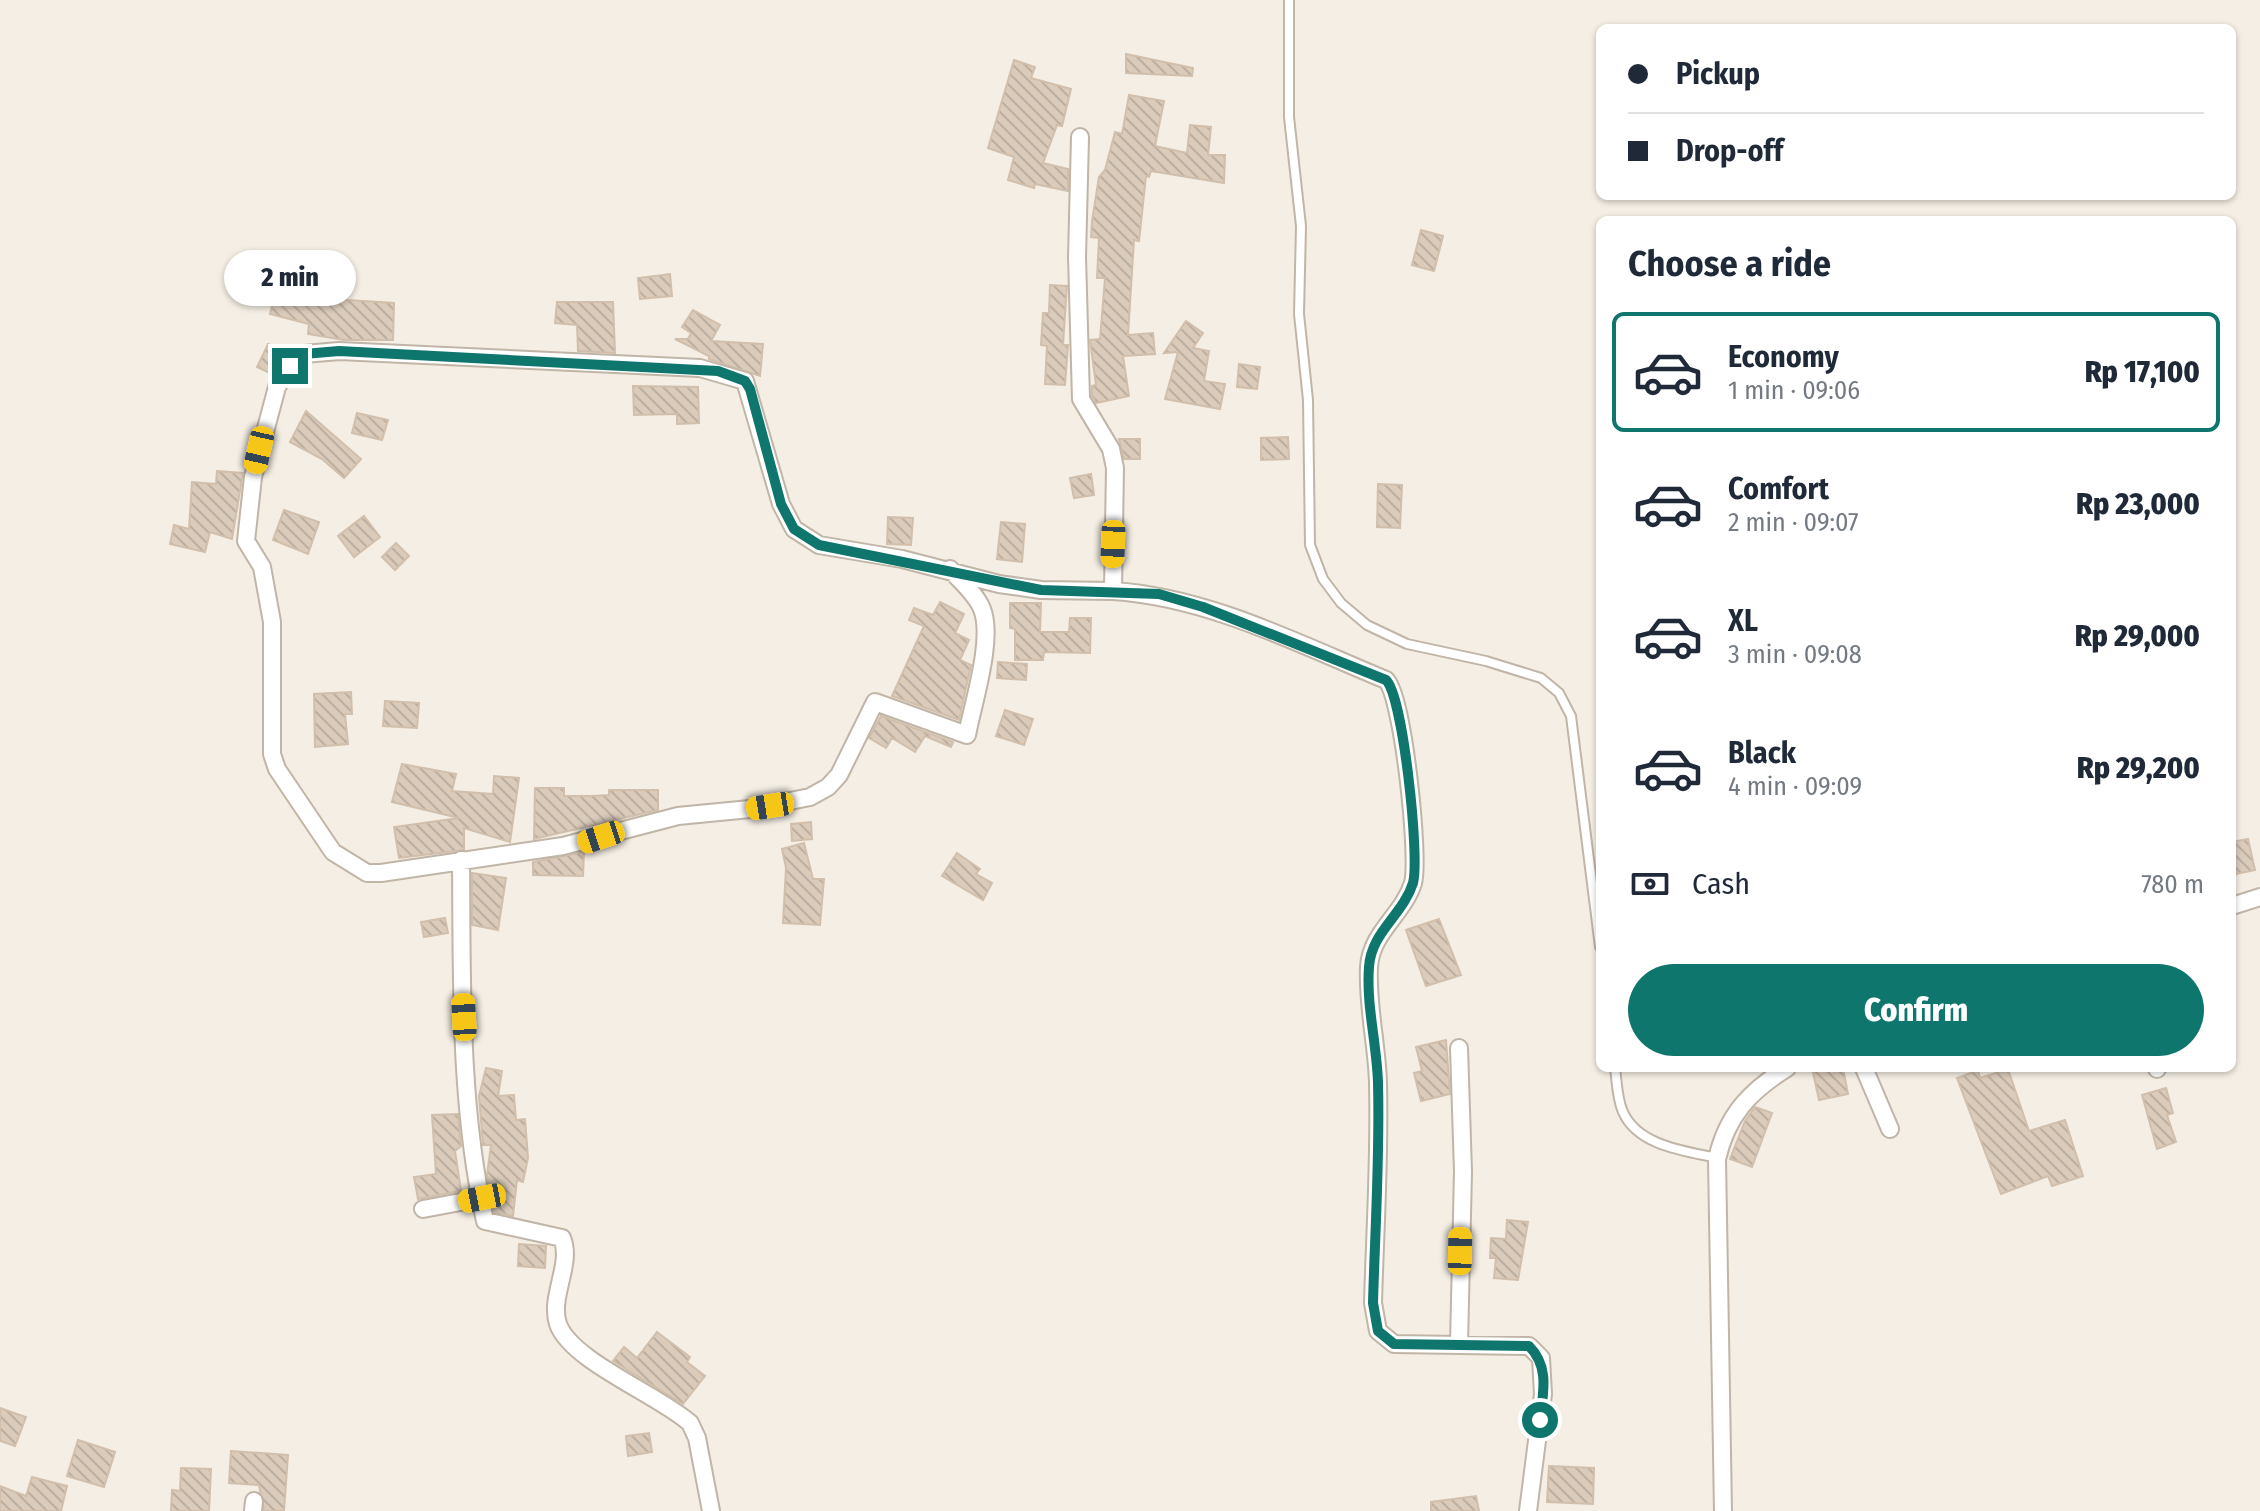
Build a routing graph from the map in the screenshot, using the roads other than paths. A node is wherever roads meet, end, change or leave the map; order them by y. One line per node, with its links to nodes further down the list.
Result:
1 (1289, 0): 8 (lane)
2 (1080, 137): 4 (street)
3 (950, 569): 4 (street); 5 (street); 5 (street)
4 (1113, 591): 17 (street)
5 (461, 860): 15 (street)
6 (2260, 897): 7 (street)
7 (2236, 905)
8 (1596, 915)
9 (1459, 1048): 17 (street)
10 (1616, 1072): 14 (lane)
11 (1782, 1072): 14 (street)
12 (1866, 1072): 13 (street)
13 (1890, 1129)
14 (1717, 1159): 20 (street)
15 (482, 1198): 16 (street); 18 (street)
16 (423, 1209)
17 (1459, 1344): 19 (street)
18 (711, 1511)
19 (1528, 1511)
20 (1723, 1511)

